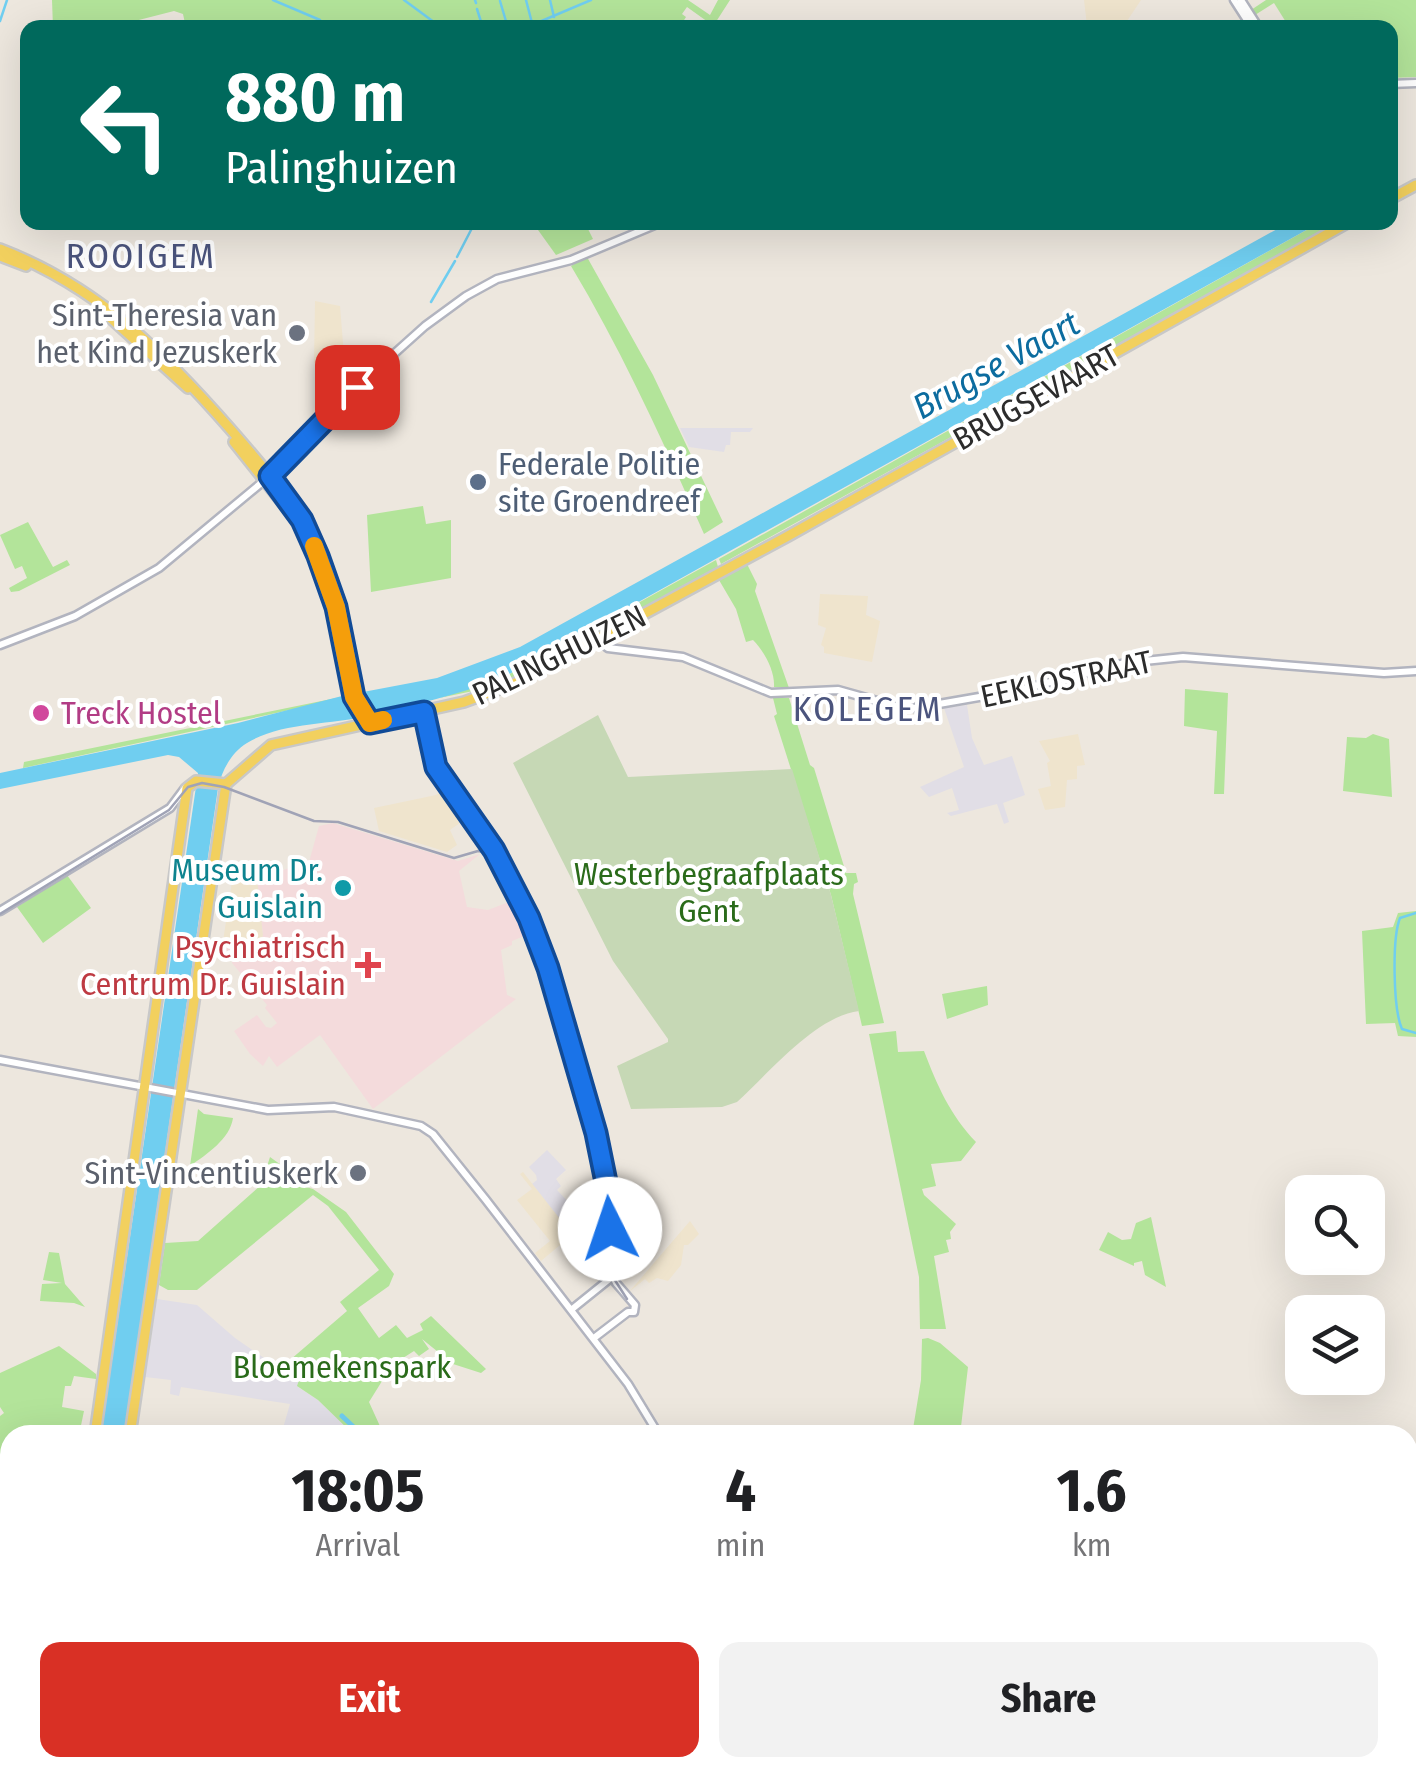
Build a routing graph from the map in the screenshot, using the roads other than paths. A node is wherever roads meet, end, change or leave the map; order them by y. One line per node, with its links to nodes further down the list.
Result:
1 (643, 230): 4 (street)
2 (1335, 230): 5 (main road, BRUGSEVAART)
3 (0, 252): 4 (main road)
4 (268, 478): 7 (street); 10 (main road)
5 (723, 572): 6 (main road, PALINGHUIZEN)
6 (597, 640): 8 (street, EEKLOSTRAAT); 9 (main road, PALINGHUIZEN)
7 (0, 645)
8 (1416, 671)
9 (424, 712): 10 (main road, PALINGHUIZEN); 17 (street)
10 (367, 721): 11 (main road, PALINGHUIZEN)
11 (224, 784): 12 (main road); 16 (main road)
12 (188, 787): 13 (street); 15 (main road)
13 (0, 912)
14 (0, 1060): 15 (street)
15 (148, 1089): 16 (street); 20 (main road)
16 (177, 1094): 18 (street); 21 (main road)
17 (612, 1277): 18 (street); 19 (street)
18 (571, 1310): 19 (street)
19 (593, 1338): 22 (street)
20 (97, 1425)
21 (131, 1425)
22 (654, 1425)

